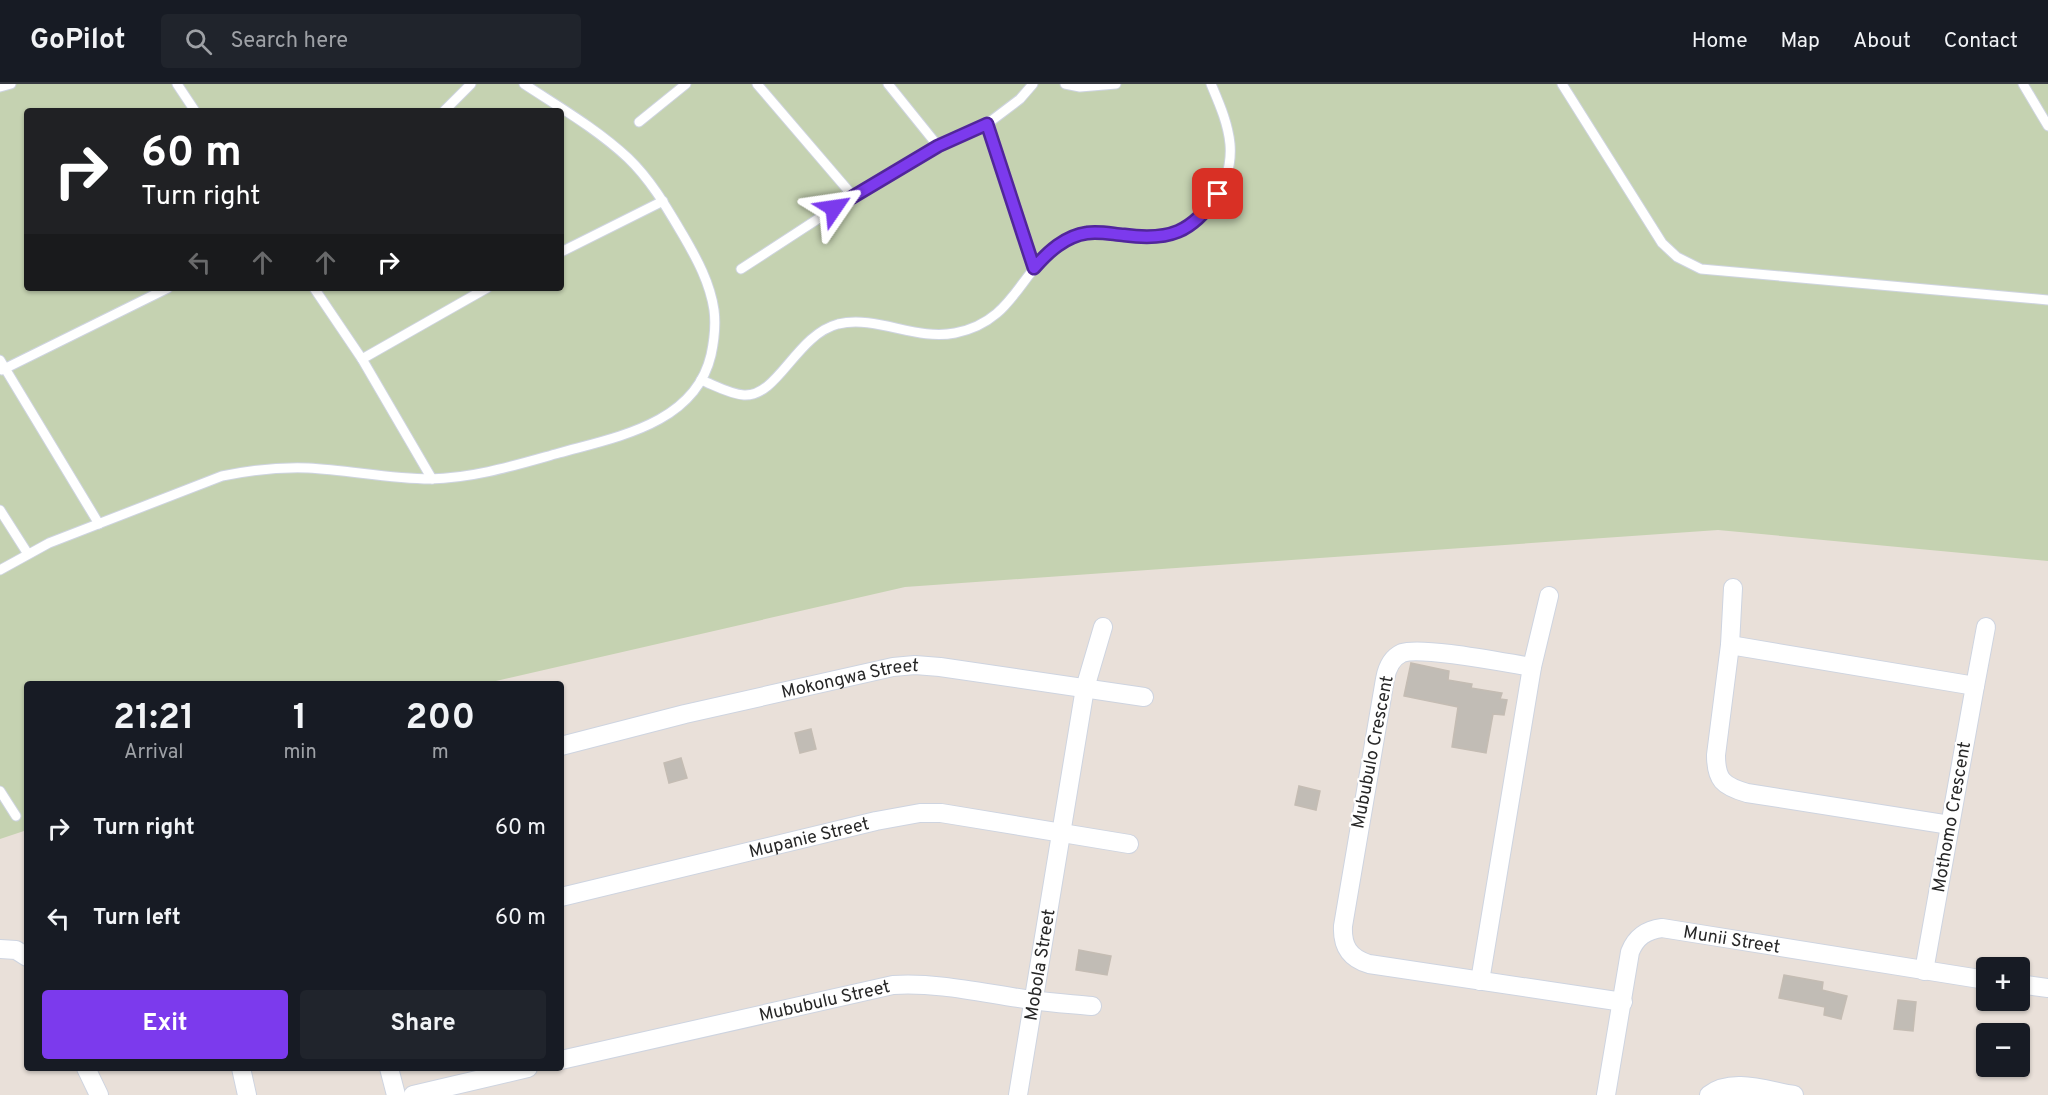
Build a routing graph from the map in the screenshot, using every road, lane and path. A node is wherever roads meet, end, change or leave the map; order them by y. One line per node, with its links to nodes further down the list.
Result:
1 (10, 84): 14 (lane)
2 (177, 84): 15 (lane)
3 (471, 84): 16 (lane)
4 (524, 84): 17 (lane)
5 (686, 84): 19 (lane)
6 (757, 84): 23 (lane)
7 (888, 84): 22 (lane)
8 (1033, 84): 20 (lane)
9 (1065, 84): 10 (lane)
10 (1116, 84)
11 (1211, 84): 26 (lane)
12 (1562, 84): 31 (lane)
13 (2023, 84): 21 (lane)
14 (0, 87)
15 (193, 108)
16 (447, 108)
17 (560, 108)
18 (564, 110): 24 (lane)
19 (639, 122)
20 (987, 124): 22 (lane); 26 (lane)
21 (2048, 126)
22 (938, 146): 23 (lane)
23 (853, 196): 27 (lane)
24 (663, 201): 25 (lane); 34 (lane)
25 (564, 250)
26 (1034, 268): 34 (lane)
27 (741, 269)
28 (162, 291): 33 (lane)
29 (316, 291): 32 (lane)
30 (482, 291): 32 (lane)
31 (2048, 300)
32 (362, 359): 35 (lane)
33 (2, 367): 37 (lane)
34 (701, 380): 35 (lane)
35 (432, 478): 37 (lane)
36 (0, 510): 38 (lane)
37 (99, 524): 38 (lane)
38 (28, 554): 39 (lane)
39 (0, 570)
40 (1733, 588): 44 (street)
41 (1549, 597): 45 (street)
42 (1103, 627): 47 (street, Mobola Street)
43 (1986, 627): 46 (street, Mothomo Crescent)
44 (1730, 645): 46 (street); 52 (street)
45 (1532, 667): 60 (street); 60 (street, Mububulo Crescent)
46 (1975, 686): 52 (street, Mothomo Crescent)
47 (1085, 688): 48 (street, Mokongwa Street); 49 (street, Mokongwa Street); 53 (street, Mobola Street)
48 (1144, 697)
49 (564, 745)
50 (0, 791): 51 (lane)
51 (16, 816)
52 (1950, 825): 58 (street, Mothomo Crescent)
53 (1060, 833): 54 (street); 55 (street, Mupanie Street); 63 (street, Mobola Street)
54 (1129, 844)
55 (564, 896)
56 (0, 949): 57 (street)
57 (24, 955)
58 (1924, 971): 59 (street, Munii Street); 64 (street, Munii Street)
59 (1976, 979)
60 (1479, 981): 64 (street, Mububulo Crescent)
61 (2030, 986): 62 (street)
62 (2048, 988)
63 (1034, 1001): 65 (street, Mububulu Street); 66 (street, Mububulu Street); 75 (street, Mobola Street)
64 (1623, 1002): 76 (street, Munii Street)
65 (1092, 1006)
66 (564, 1059)
67 (87, 1071): 71 (street)
68 (241, 1071): 72 (street)
69 (390, 1071): 73 (street)
70 (515, 1071): 74 (street)
71 (99, 1095)
72 (247, 1095)
73 (396, 1095)
74 (413, 1095)
75 (1018, 1095)
76 (1606, 1095)
77 (1709, 1095): 78 (street)
78 (1794, 1095)

